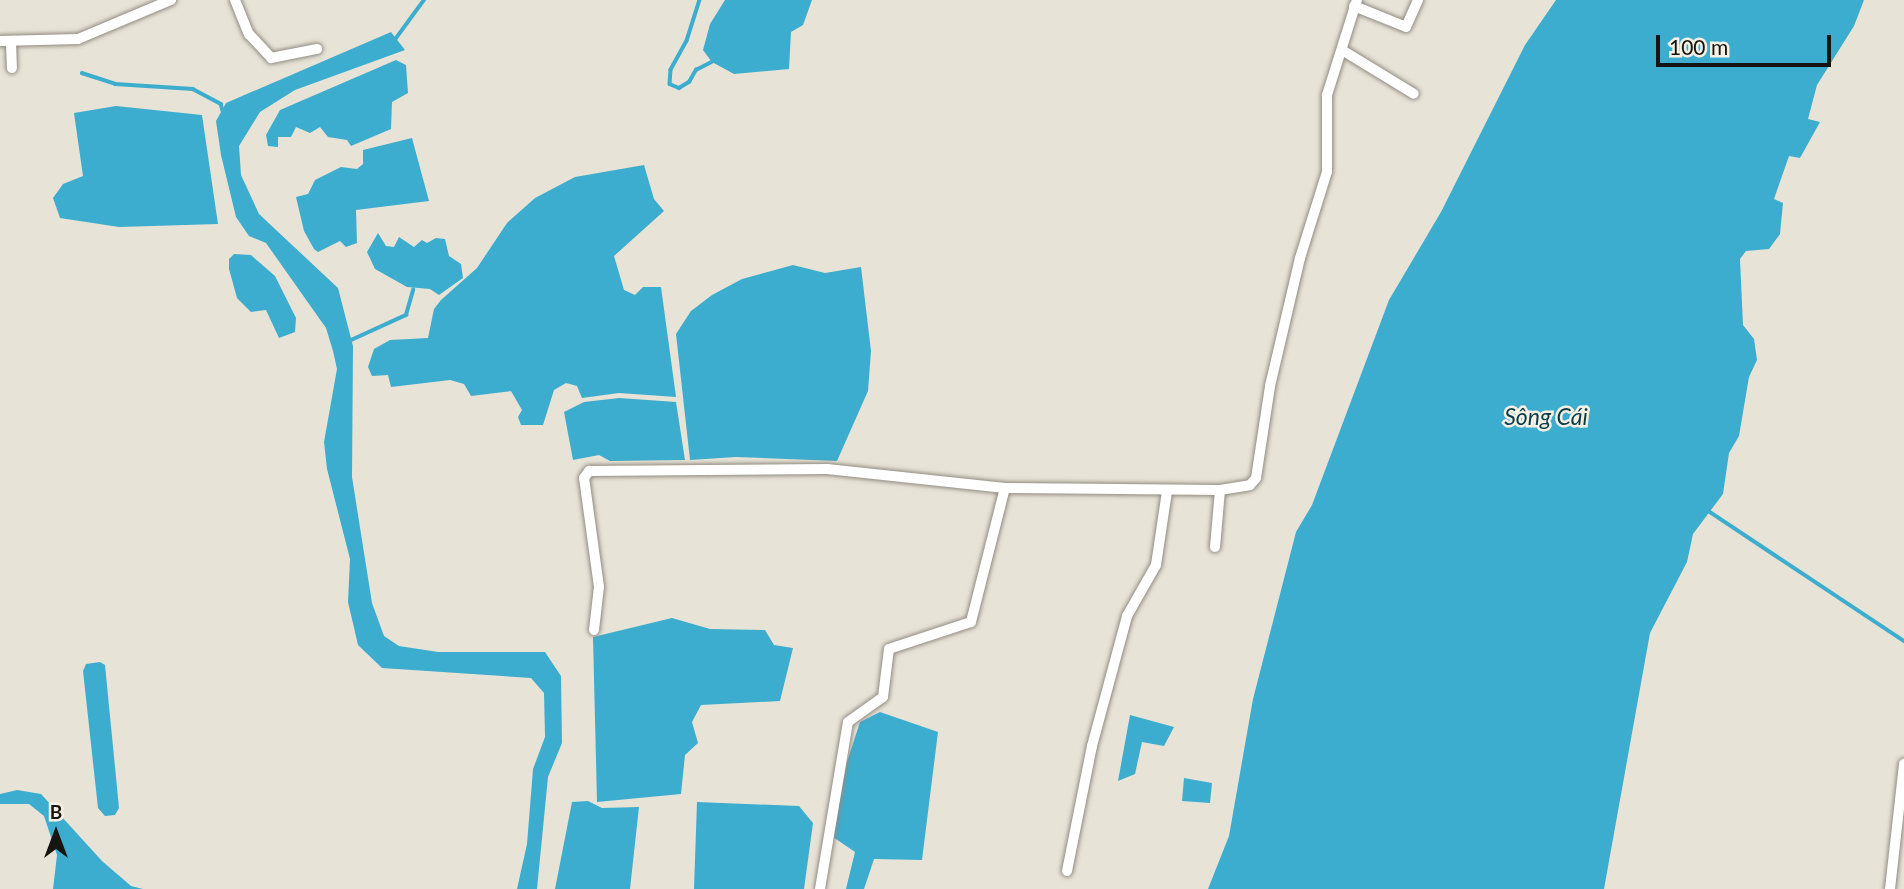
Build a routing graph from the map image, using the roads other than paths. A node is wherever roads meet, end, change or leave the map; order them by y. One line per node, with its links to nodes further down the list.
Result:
1 (171, 0): 5 (street)
2 (235, 0): 6 (street)
3 (1418, 0): 4 (street)
4 (1355, 3): 7 (street)
5 (6, 42): 8 (street)
6 (317, 49)
7 (1342, 50): 9 (street); 11 (street)
8 (12, 68)
9 (1414, 94)
10 (1005, 488): 12 (street); 14 (street); 18 (street)
11 (1220, 490): 12 (street); 13 (street)
12 (1167, 491): 17 (street)
13 (1215, 547)
14 (594, 630)
15 (1904, 764): 16 (street)
16 (1902, 801): 19 (street)
17 (1067, 870)
18 (820, 889)
19 (1890, 889)

